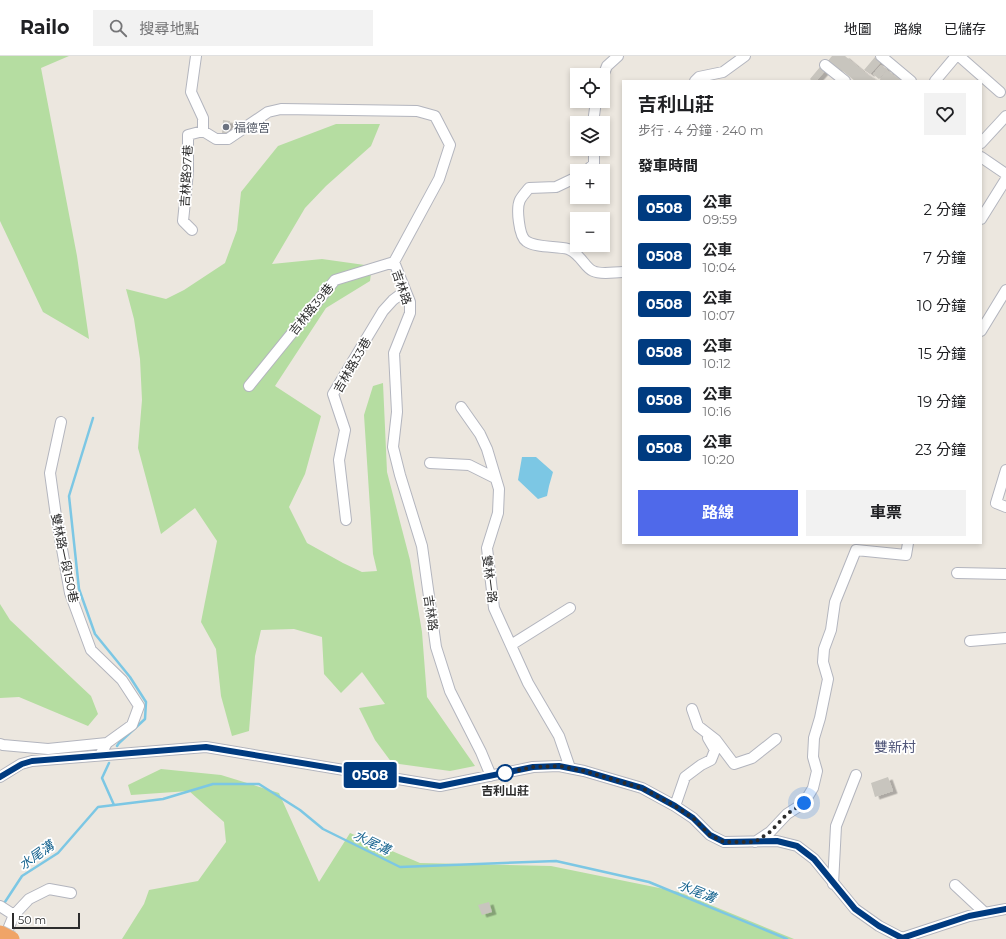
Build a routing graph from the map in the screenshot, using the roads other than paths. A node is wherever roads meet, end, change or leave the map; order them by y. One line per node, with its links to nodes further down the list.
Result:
1 (196, 56): 15 (street)
2 (618, 56): 8 (street)
3 (745, 56): 9 (street)
4 (881, 56): 11 (street)
5 (956, 56): 12 (street)
6 (959, 56): 13 (street)
7 (825, 65): 10 (street)
8 (607, 68)
9 (696, 80)
10 (844, 80)
11 (910, 80)
12 (936, 80)
13 (1000, 92)
14 (1006, 116): 16 (street)
15 (203, 131): 22 (street, 吉林路97巷); 23 (street, 吉林路)
16 (982, 142)
17 (982, 158): 18 (street)
18 (1006, 174)
19 (1006, 179): 21 (street)
20 (570, 180): 24 (street)
21 (982, 217)
22 (192, 230)
23 (394, 262): 26 (street, 吉林路); 28 (street, 吉林路39巷)
24 (622, 272)
25 (1006, 290): 27 (street)
26 (405, 292): 35 (street, 吉林路33巷); 51 (street, 吉林路)
27 (982, 329)
28 (248, 386)
29 (461, 407): 33 (street, 雙林一路)
30 (61, 422): 46 (street, 雙林路一段150巷)
31 (430, 462): 33 (street)
32 (1006, 470): 34 (street)
33 (495, 478): 42 (street, 雙林一路)
34 (1006, 507)
35 (346, 520)
36 (908, 544): 54 (street)
37 (957, 573): 38 (street)
38 (1006, 574)
39 (570, 608): 42 (street)
40 (1006, 638): 41 (street)
41 (970, 641)
42 (511, 645): 49 (street, 雙林一路)
43 (692, 709): 44 (street)
44 (705, 732): 45 (street); 53 (street)
45 (776, 739)
46 (107, 743): 47 (street); 48 (street, 雙林路一段150巷)
47 (0, 744)
48 (100, 756): 51 (street); 52 (street)
49 (570, 768): 51 (street); 53 (street)
50 (856, 775): 55 (street)
51 (491, 776)
52 (0, 777)
53 (675, 806): 54 (street)
54 (755, 842): 55 (street)
55 (833, 884): 63 (street)
56 (955, 885): 60 (street)
57 (71, 893): 61 (street)
58 (0, 906): 61 (street)
59 (1006, 909): 60 (street)
60 (985, 913): 63 (street)
61 (14, 915): 64 (street)
62 (0, 932): 65 (highway, bridge)
63 (901, 938)
64 (4, 939)
65 (12, 939)

